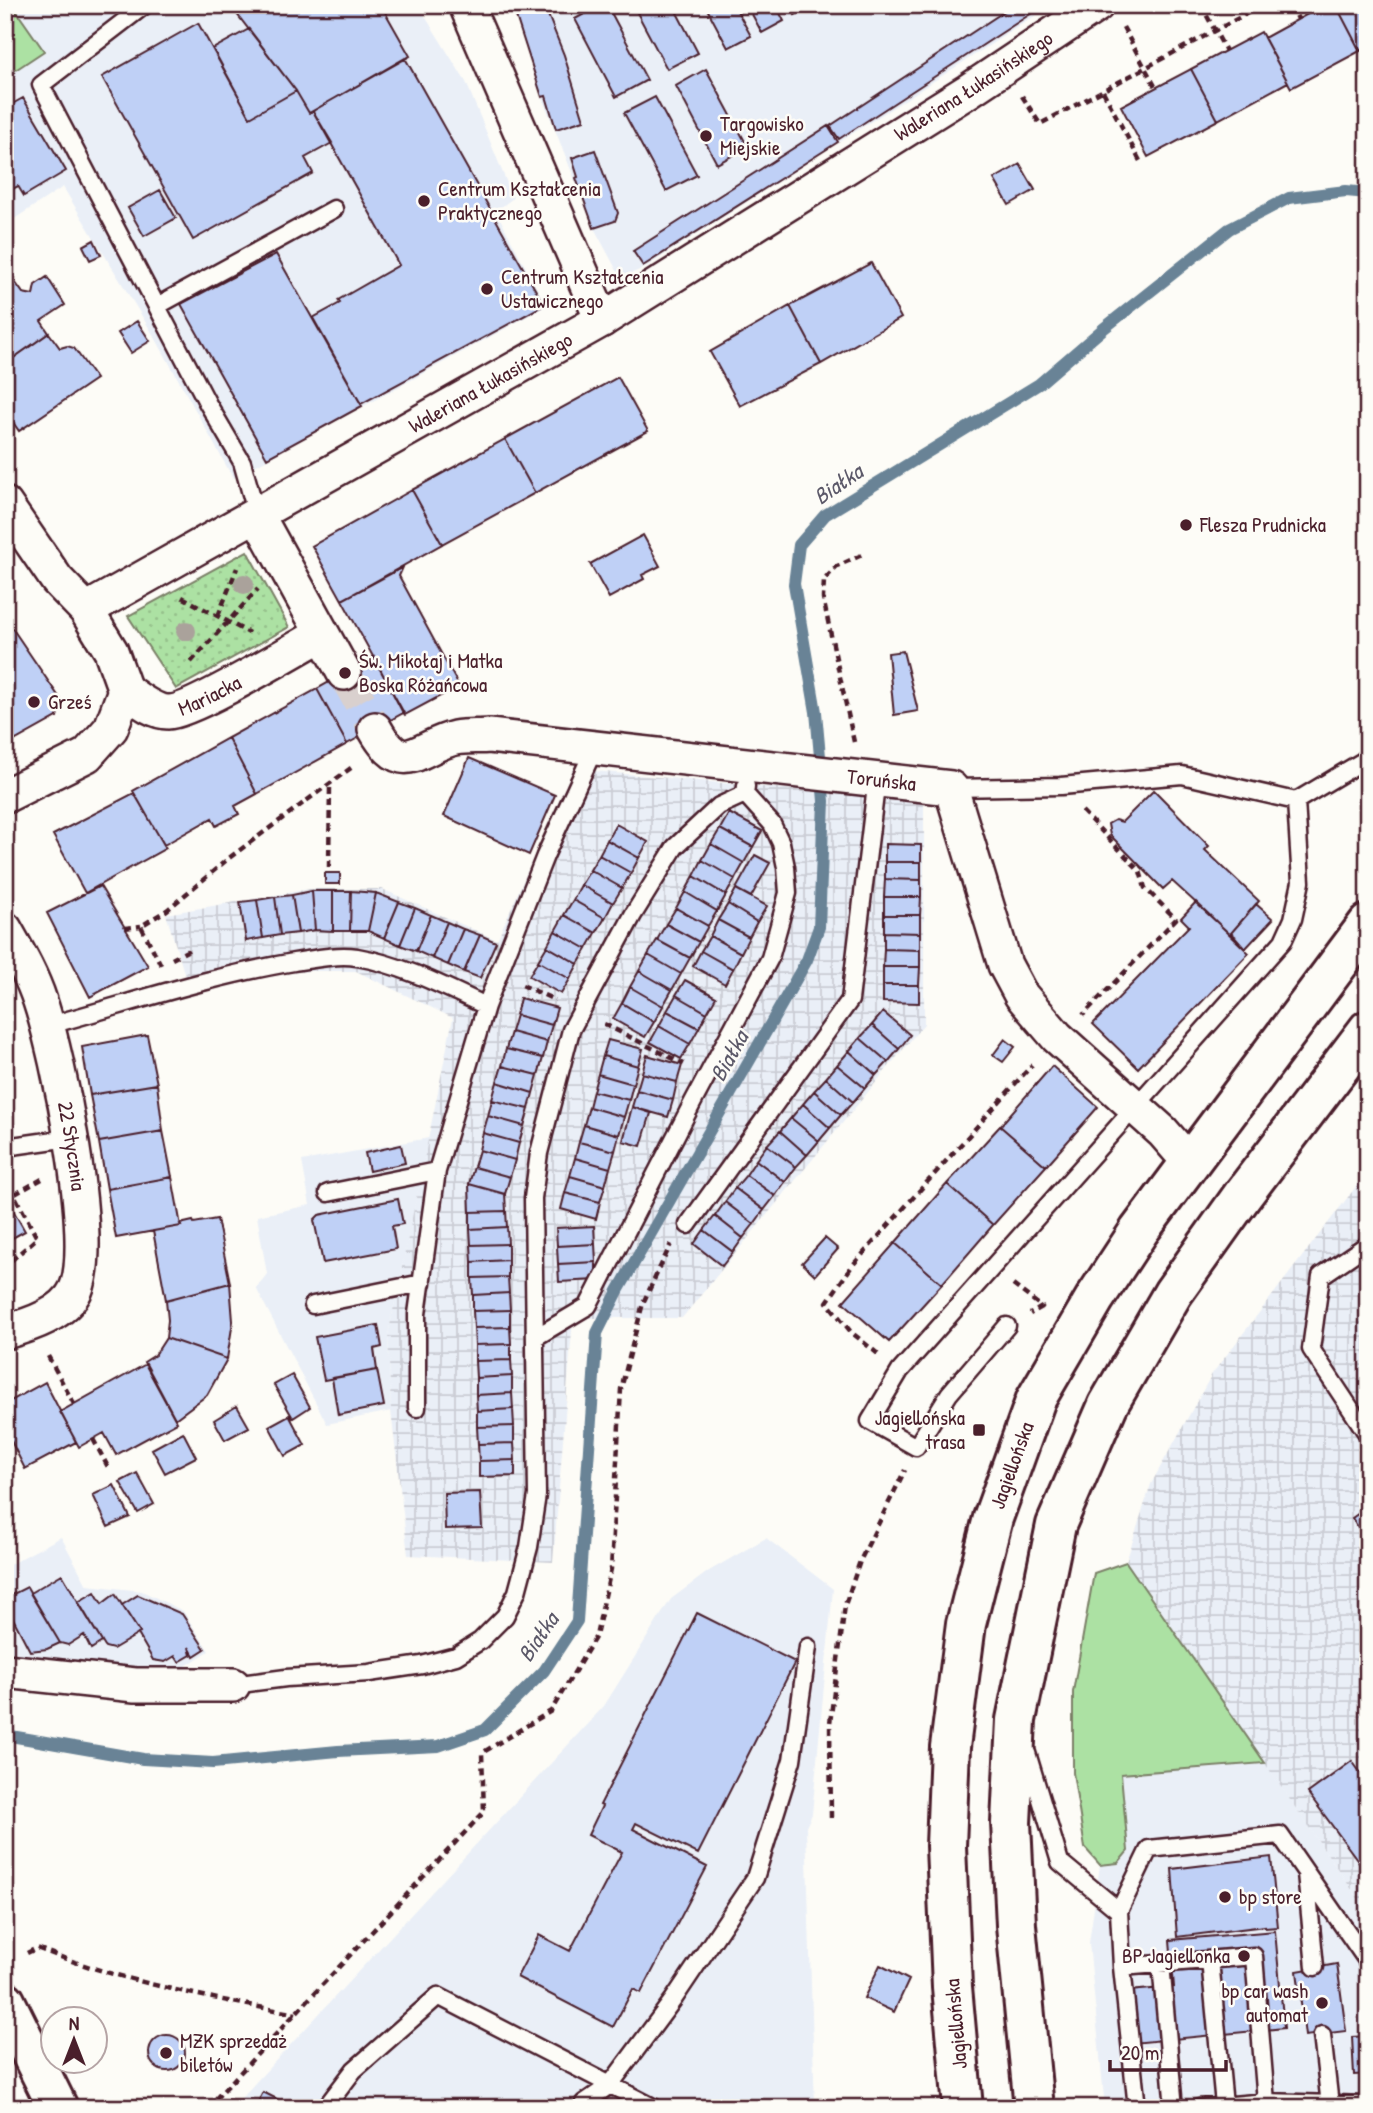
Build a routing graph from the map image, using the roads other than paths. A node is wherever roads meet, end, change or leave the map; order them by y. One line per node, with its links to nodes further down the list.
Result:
1 (145, 5): 5 (lane)
2 (466, 5): 6 (street)
3 (1097, 5): 6 (street, Waleriana Łukasińskiego)
4 (334, 209): 5 (lane)
5 (157, 306): 8 (lane)
6 (602, 320): 8 (street, Waleriana Łukasińskiego)
7 (5, 504): 9 (street)
8 (257, 515): 9 (street, Waleriana Łukasińskiego); 10 (street)
9 (86, 610): 12 (street)
10 (322, 634): 11 (street); 12 (street, Mariacka)
11 (344, 673)
12 (125, 690): 19 (street)
13 (379, 736): 14 (street, Toruńska)
14 (595, 747): 17 (street, Toruńska); 23 (lane)
15 (1368, 758): 20 (lane)
16 (868, 777): 17 (street, Toruńska); 18 (street, Toruńska); 32 (lane)
17 (746, 780): 38 (lane); 38 (lane)
18 (951, 788): 20 (lane); 26 (street)
19 (5, 796)
20 (1296, 801): 26 (lane)
21 (1368, 924): 29 (main road, Jagiellońska)
22 (5, 929): 24 (street, 22 Stycznia)
23 (486, 1006): 24 (lane); 30 (lane)
24 (46, 1026): 27 (street, 22 Stycznia)
25 (1368, 1030): 44 (main road)
26 (1136, 1107): 29 (street); 36 (lane)
27 (69, 1138): 28 (lane); 37 (street, 22 Stycznia)
28 (5, 1147)
29 (1190, 1163): 63 (main road, Jagiellońska)
30 (437, 1171): 31 (lane); 34 (lane)
31 (328, 1193)
32 (688, 1225)
33 (1368, 1244): 40 (lane)
34 (422, 1283): 35 (lane); 39 (lane)
35 (313, 1305)
36 (1007, 1326)
37 (18, 1328)
38 (536, 1337): 43 (lane)
39 (417, 1408)
40 (1368, 1435)
41 (808, 1647): 54 (lane)
42 (5, 1671): 43 (street)
43 (233, 1685)
44 (1016, 1720): 46 (lane); 64 (main road)
45 (1306, 1871): 46 (lane); 48 (lane); 51 (lane)
46 (1119, 1911): 50 (lane)
47 (1210, 1960): 49 (lane); 55 (lane); 56 (lane)
48 (1368, 1962)
49 (1161, 1964): 50 (lane); 66 (lane)
50 (1122, 1967): 65 (lane)
51 (1315, 1967)
52 (5, 2001): 59 (main road)
53 (1322, 2035): 57 (lane)
54 (610, 2085): 60 (lane); 61 (lane); 62 (lane)
55 (1266, 2102): 56 (lane); 57 (lane)
56 (1224, 2105): 67 (lane)
57 (1330, 2105): 58 (lane)
58 (1368, 2105)
59 (58, 2108)
60 (325, 2108)
61 (581, 2108)
62 (655, 2108)
63 (962, 2108)
64 (1034, 2108)
65 (1137, 2108)
66 (1174, 2108)
67 (1199, 2108)

